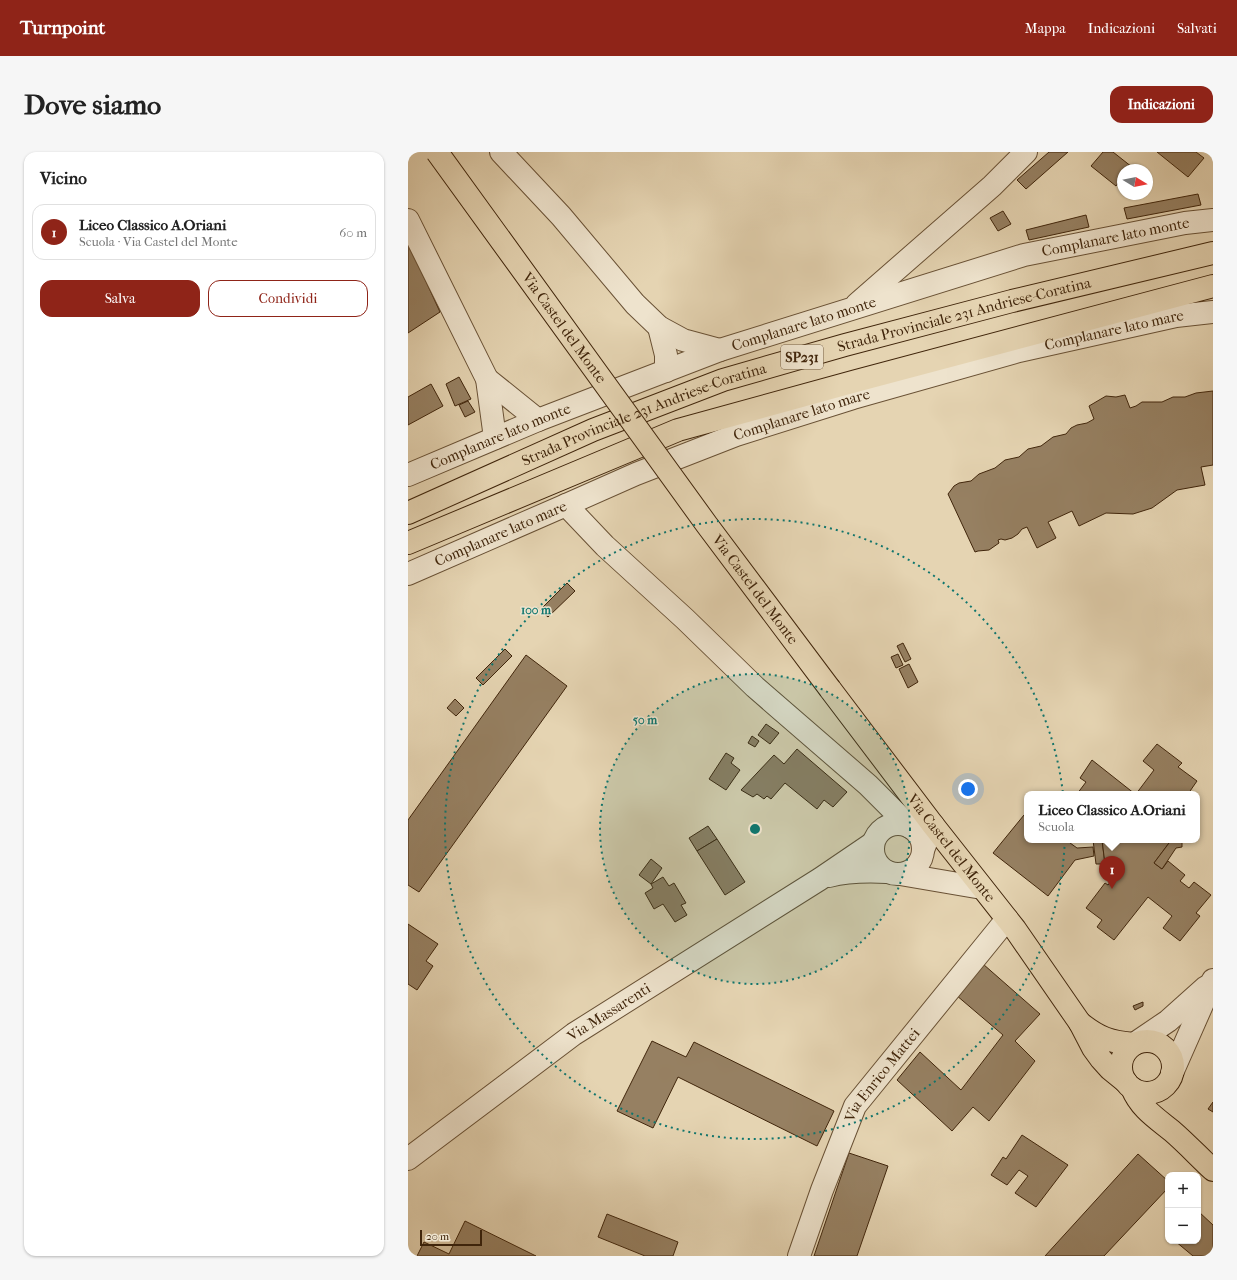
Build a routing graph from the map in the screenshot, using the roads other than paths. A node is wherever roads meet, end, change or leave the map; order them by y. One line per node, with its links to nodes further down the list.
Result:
1 (437, 152): 21 (main road, Via Castel del Monte, bridge)
2 (501, 152): 10 (street)
3 (1026, 152): 8 (street)
4 (408, 220): 13 (street)
5 (1213, 220): 8 (street, Complanare lato monte)
6 (1213, 253): 18 (main road, Strada Provinciale 231 Andriese-Coratina / SP231)
7 (1213, 286): 19 (main road, Strada Provinciale 231 Andriese-Coratina / SP231)
8 (850, 310): 11 (street, Complanare lato monte)
9 (1213, 312): 17 (street, Complanare lato mare)
10 (659, 327): 11 (street); 12 (street)
11 (720, 350): 12 (street, Complanare lato monte)
12 (666, 371): 14 (street, Complanare lato monte)
13 (487, 379): 14 (street); 15 (street)
14 (538, 420): 15 (street, Complanare lato monte)
15 (494, 438): 16 (street, Complanare lato monte)
16 (408, 475)
17 (566, 505): 20 (street, Complanare lato mare); 22 (street)
18 (408, 514)
19 (408, 543)
20 (408, 574)
21 (933, 825): 22 (street); 24 (street); 27 (main road, Via Castel del Monte)
22 (910, 827): 23 (street); 24 (street)
23 (873, 843): 25 (street); 26 (street)
24 (923, 850): 25 (street)
25 (893, 873): 26 (street); 27 (street)
26 (820, 879): 35 (street, Via Massarenti)
27 (982, 888): 28 (main road, Via Castel del Monte)
28 (1007, 919): 30 (main road, Via Castel del Monte); 37 (street, Via Enrico Mattei)
29 (1212, 981): 31 (street); 32 (street)
30 (1080, 1023): 31 (main road, Via Castel del Monte); 33 (main road, Via Castel del Monte)
31 (1134, 1044): 32 (main road, Via Castel del Monte); 33 (main road, Via Castel del Monte)
32 (1169, 1078): 33 (main road, Via Castel del Monte); 34 (main road, Via Castel del Monte)
33 (1129, 1085): 34 (main road, Via Castel del Monte)
34 (1172, 1132): 36 (main road, Via Castel del Monte)
35 (408, 1159)
36 (1213, 1170)
37 (799, 1256)

